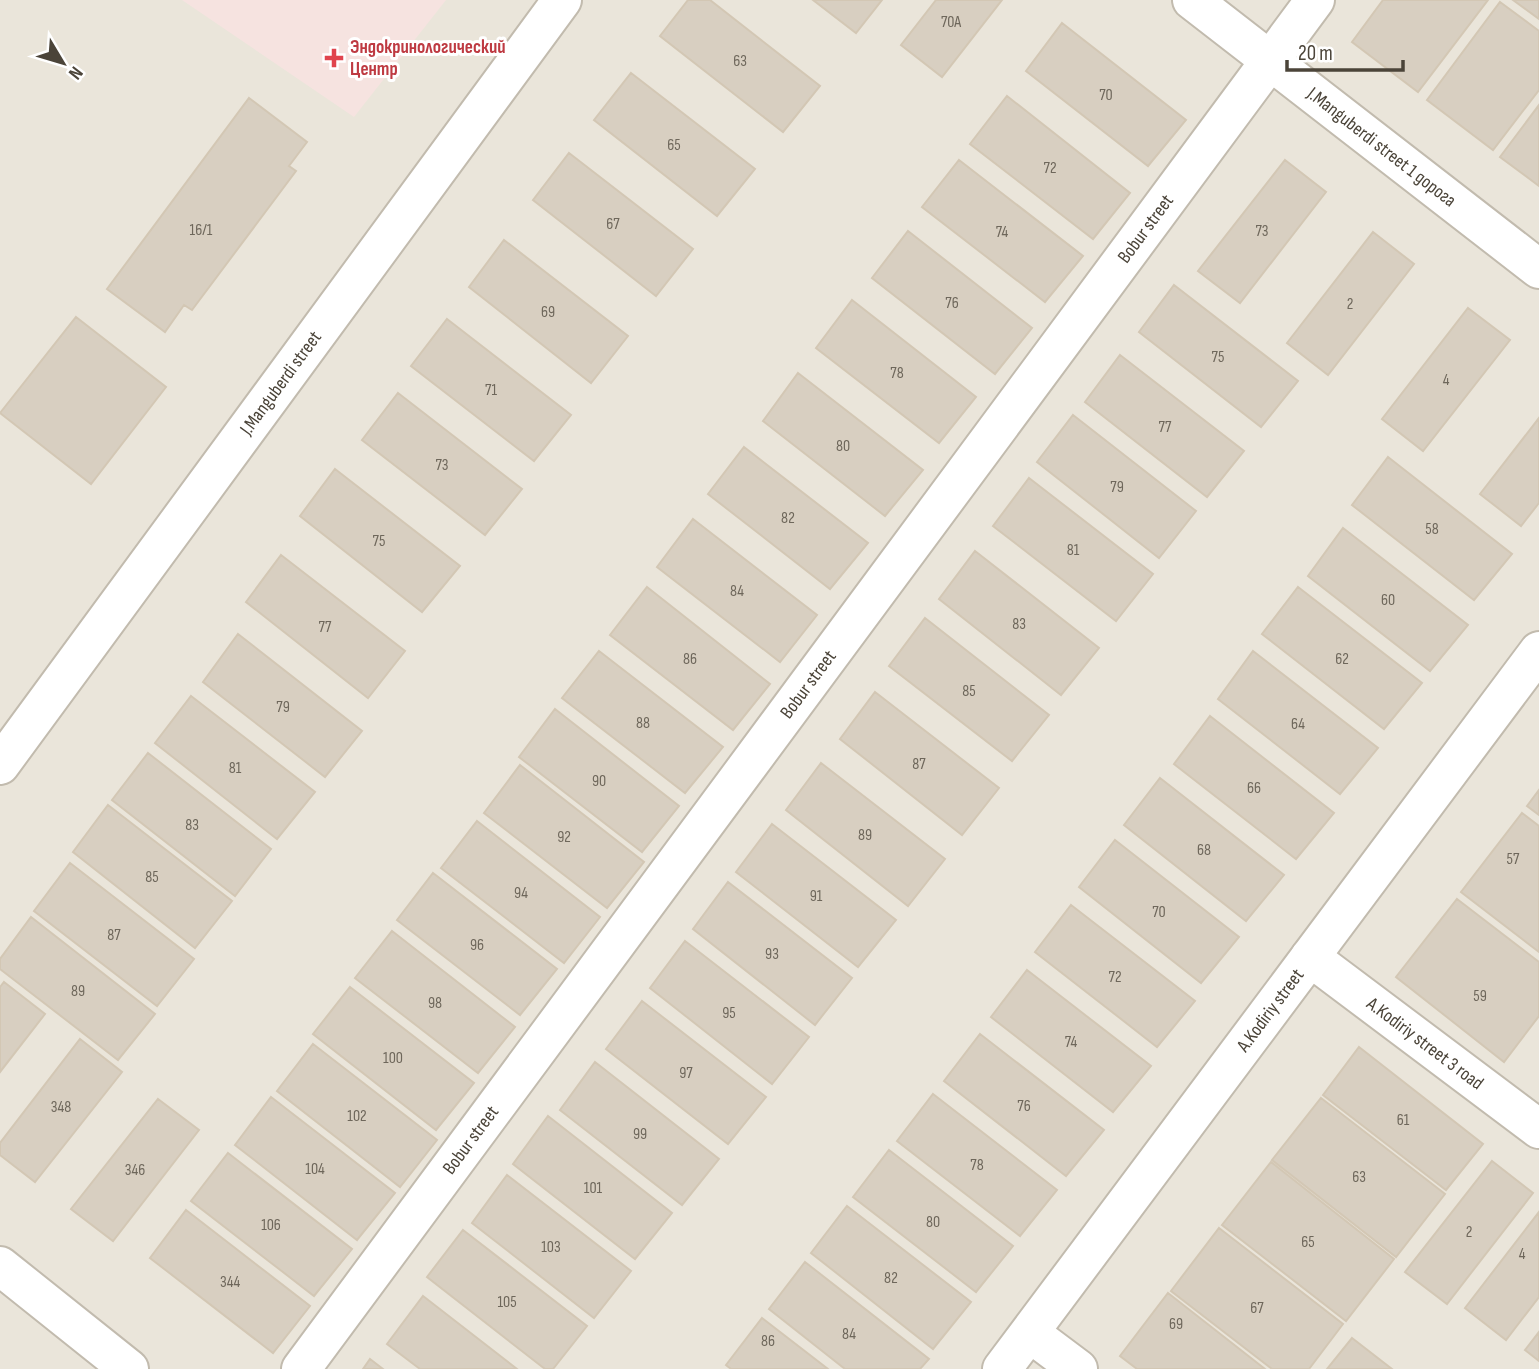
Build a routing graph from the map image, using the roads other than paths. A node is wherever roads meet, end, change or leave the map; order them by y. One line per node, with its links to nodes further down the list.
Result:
1 (562, 0): 7 (street, J.Manguberdi street)
2 (1192, 0): 4 (street, J.Manguberdi street 1 дорога)
3 (1315, 0): 4 (street, Bobur street)
4 (1270, 62): 5 (street, J.Manguberdi street 1 дорога); 13 (street, Bobur street)
5 (1539, 269)
6 (1539, 651): 8 (street, A.Kodiriy street)
7 (0, 765)
8 (1310, 957): 9 (street, A.Kodiriy street 3 road); 11 (street, A.Kodiriy street)
9 (1539, 1129)
10 (0, 1266): 12 (street)
11 (1030, 1332): 14 (street, A.Kodiriy street); 15 (street)
12 (129, 1369)
13 (301, 1369)
14 (1002, 1369)
15 (1078, 1369)

